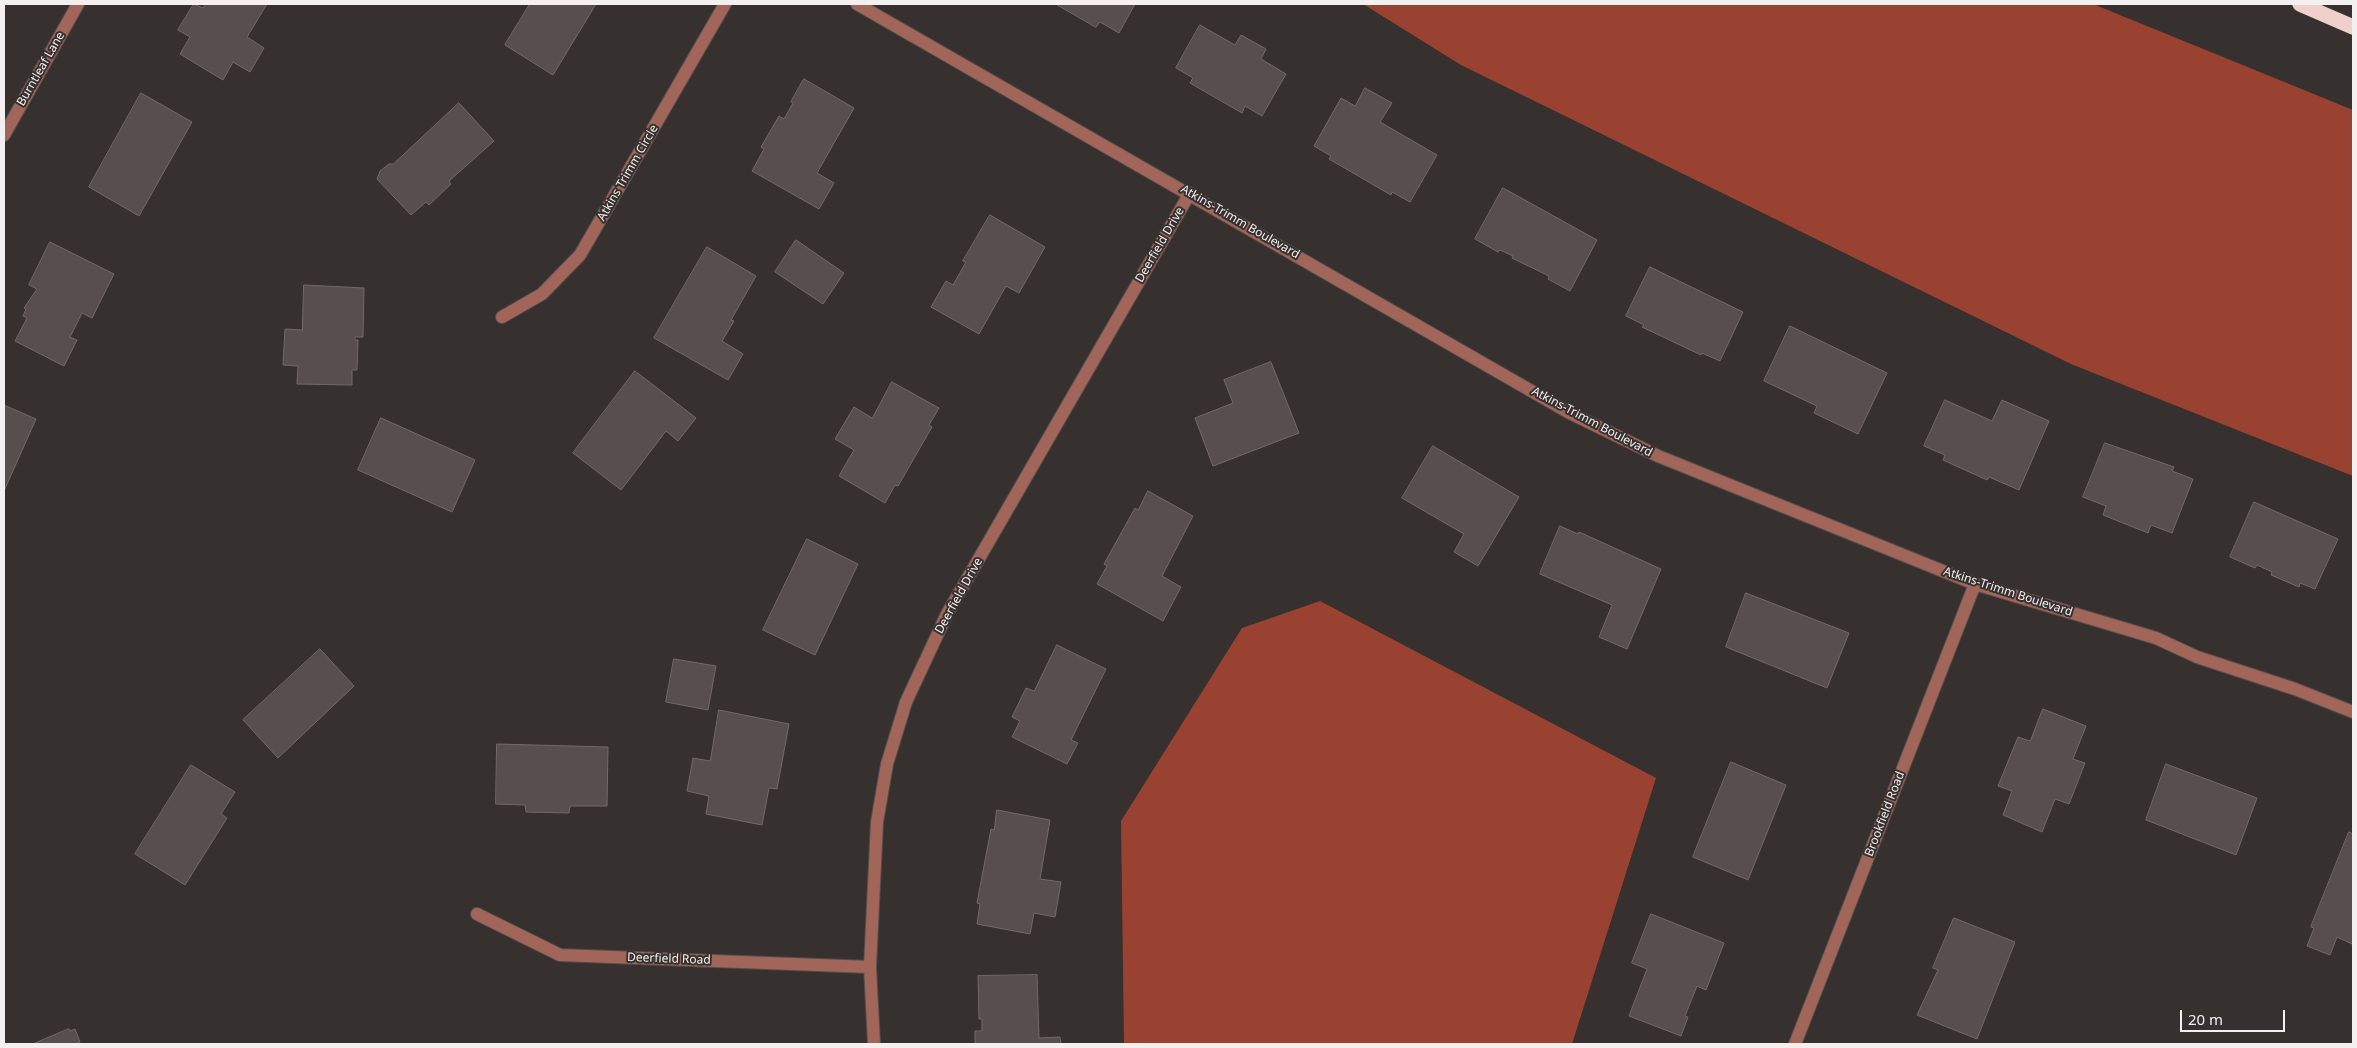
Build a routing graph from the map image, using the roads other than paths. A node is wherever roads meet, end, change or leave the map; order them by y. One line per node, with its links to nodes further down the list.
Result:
1 (78, 4): 6 (street, Burntleaf Lane)
2 (725, 4): 8 (street, Atkins Trimm Circle)
3 (857, 4): 7 (street, Atkins-Trimm Boulevard)
4 (2300, 4): 5 (highway)
5 (2353, 27)
6 (4, 135)
7 (1190, 193): 9 (street, Atkins-Trimm Boulevard); 12 (street, Deerfield Drive)
8 (502, 317)
9 (1975, 584): 10 (street, Atkins-Trimm Boulevard); 14 (street, Brookfield Road)
10 (2353, 712)
11 (477, 914): 12 (street, Deerfield Road)
12 (870, 967): 13 (street, Deerfield Drive)
13 (874, 1044)
14 (1795, 1044)

